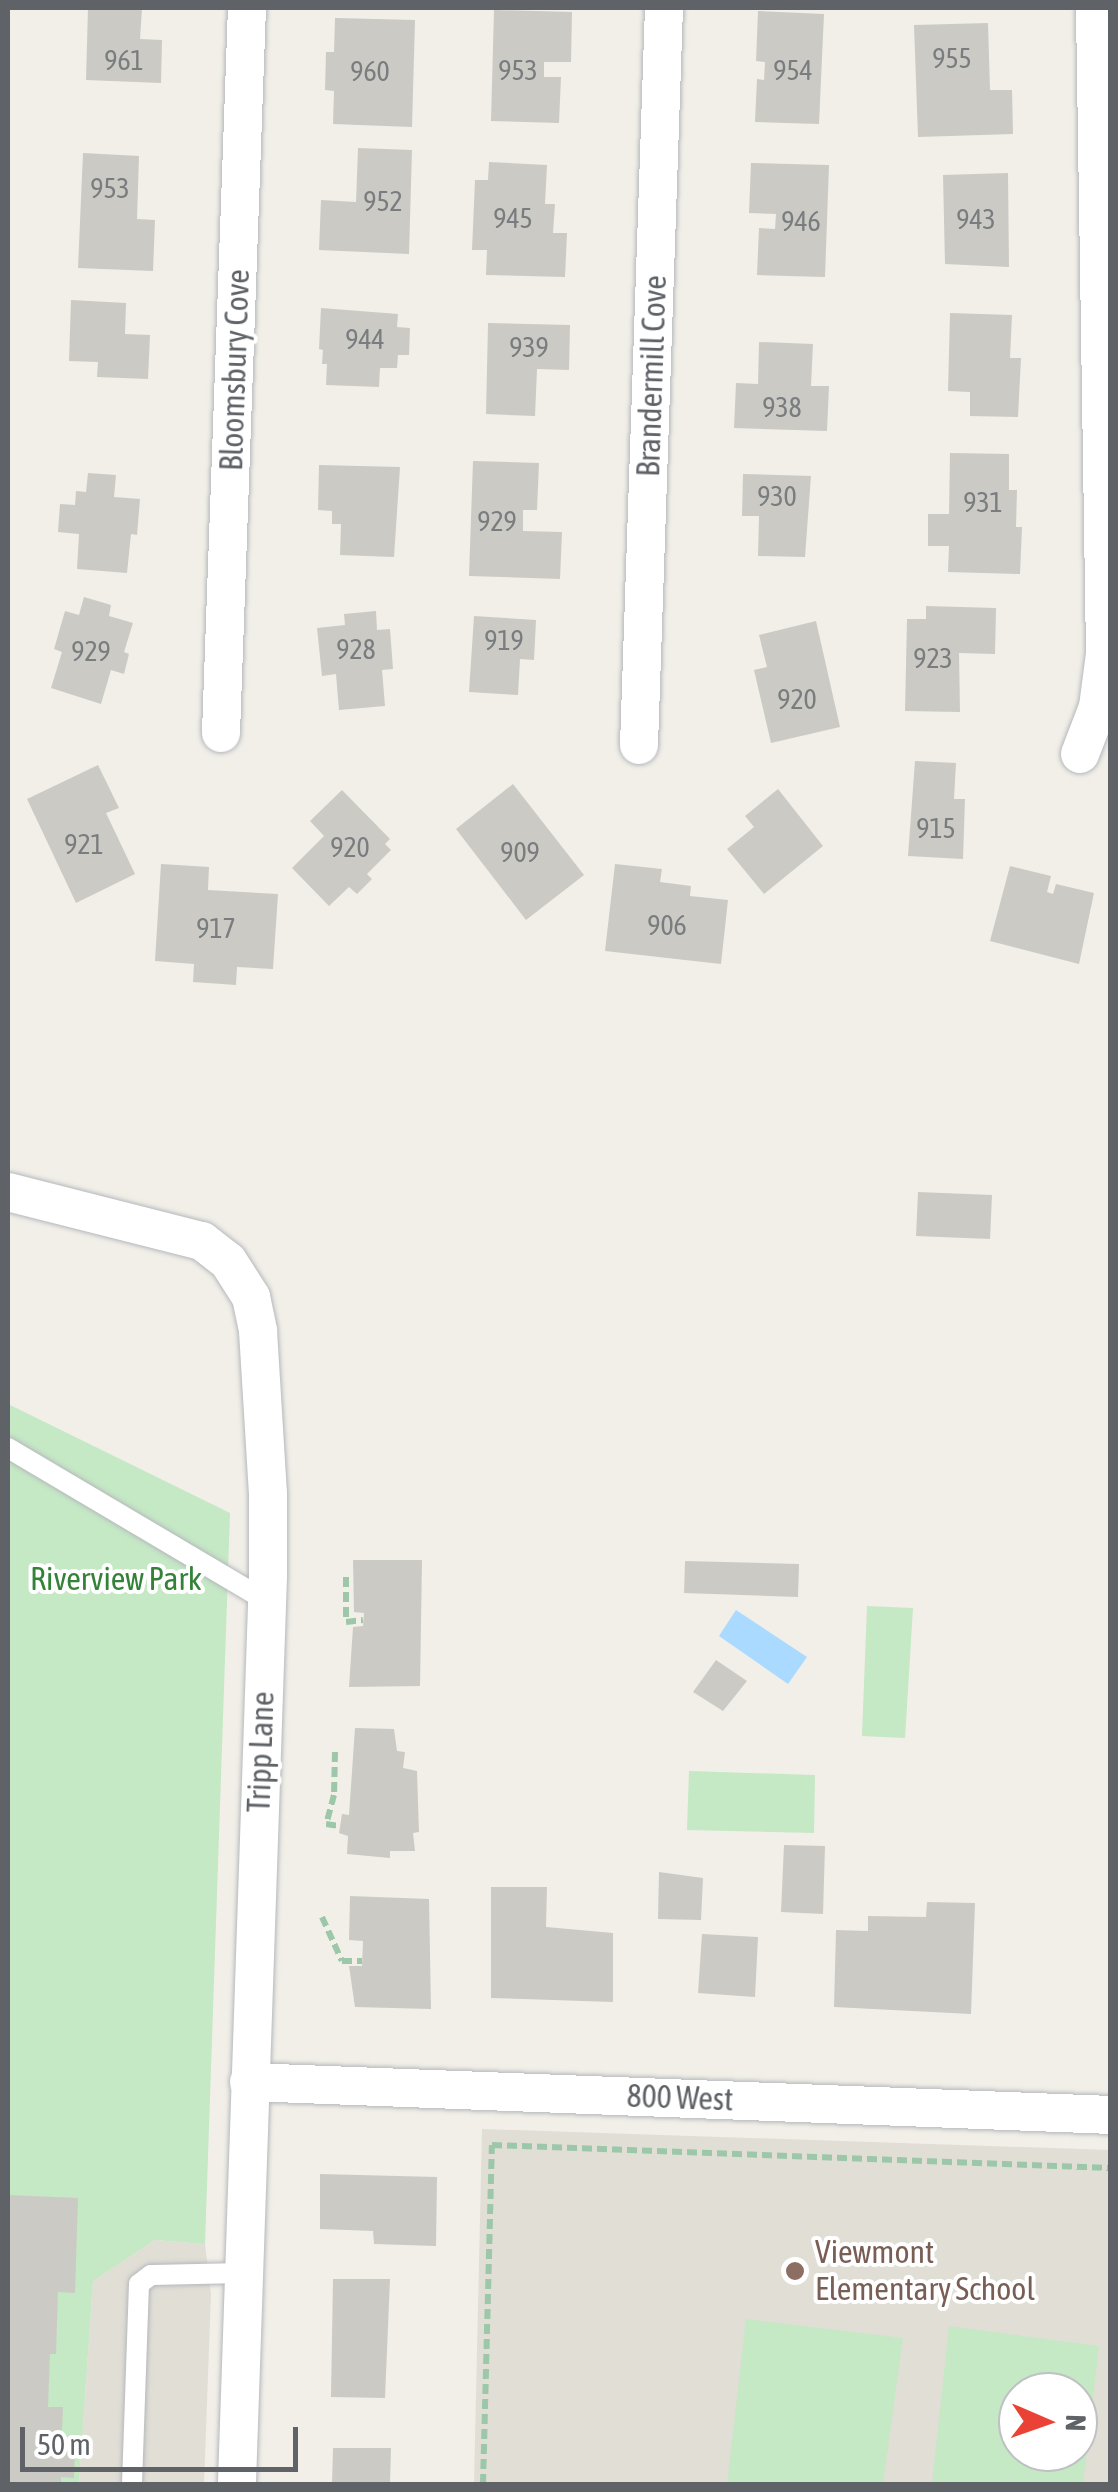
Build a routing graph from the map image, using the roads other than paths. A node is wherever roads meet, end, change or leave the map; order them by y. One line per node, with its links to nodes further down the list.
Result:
1 (246, 8): 4 (street, Bloomsbury Cove)
2 (664, 8): 5 (street, Brandermill Cove)
3 (1094, 8): 6 (street)
4 (221, 733)
5 (639, 745)
6 (1080, 754)
7 (8, 1192): 9 (street, Tripp Lane)
8 (8, 1448): 9 (lane)
9 (267, 1601): 10 (street, Tripp Lane)
10 (249, 2082): 11 (street, 800 West); 12 (street, Tripp Lane)
11 (1110, 2115)
12 (243, 2272): 13 (lane); 14 (street, Tripp Lane)
13 (132, 2484)
14 (237, 2484)

